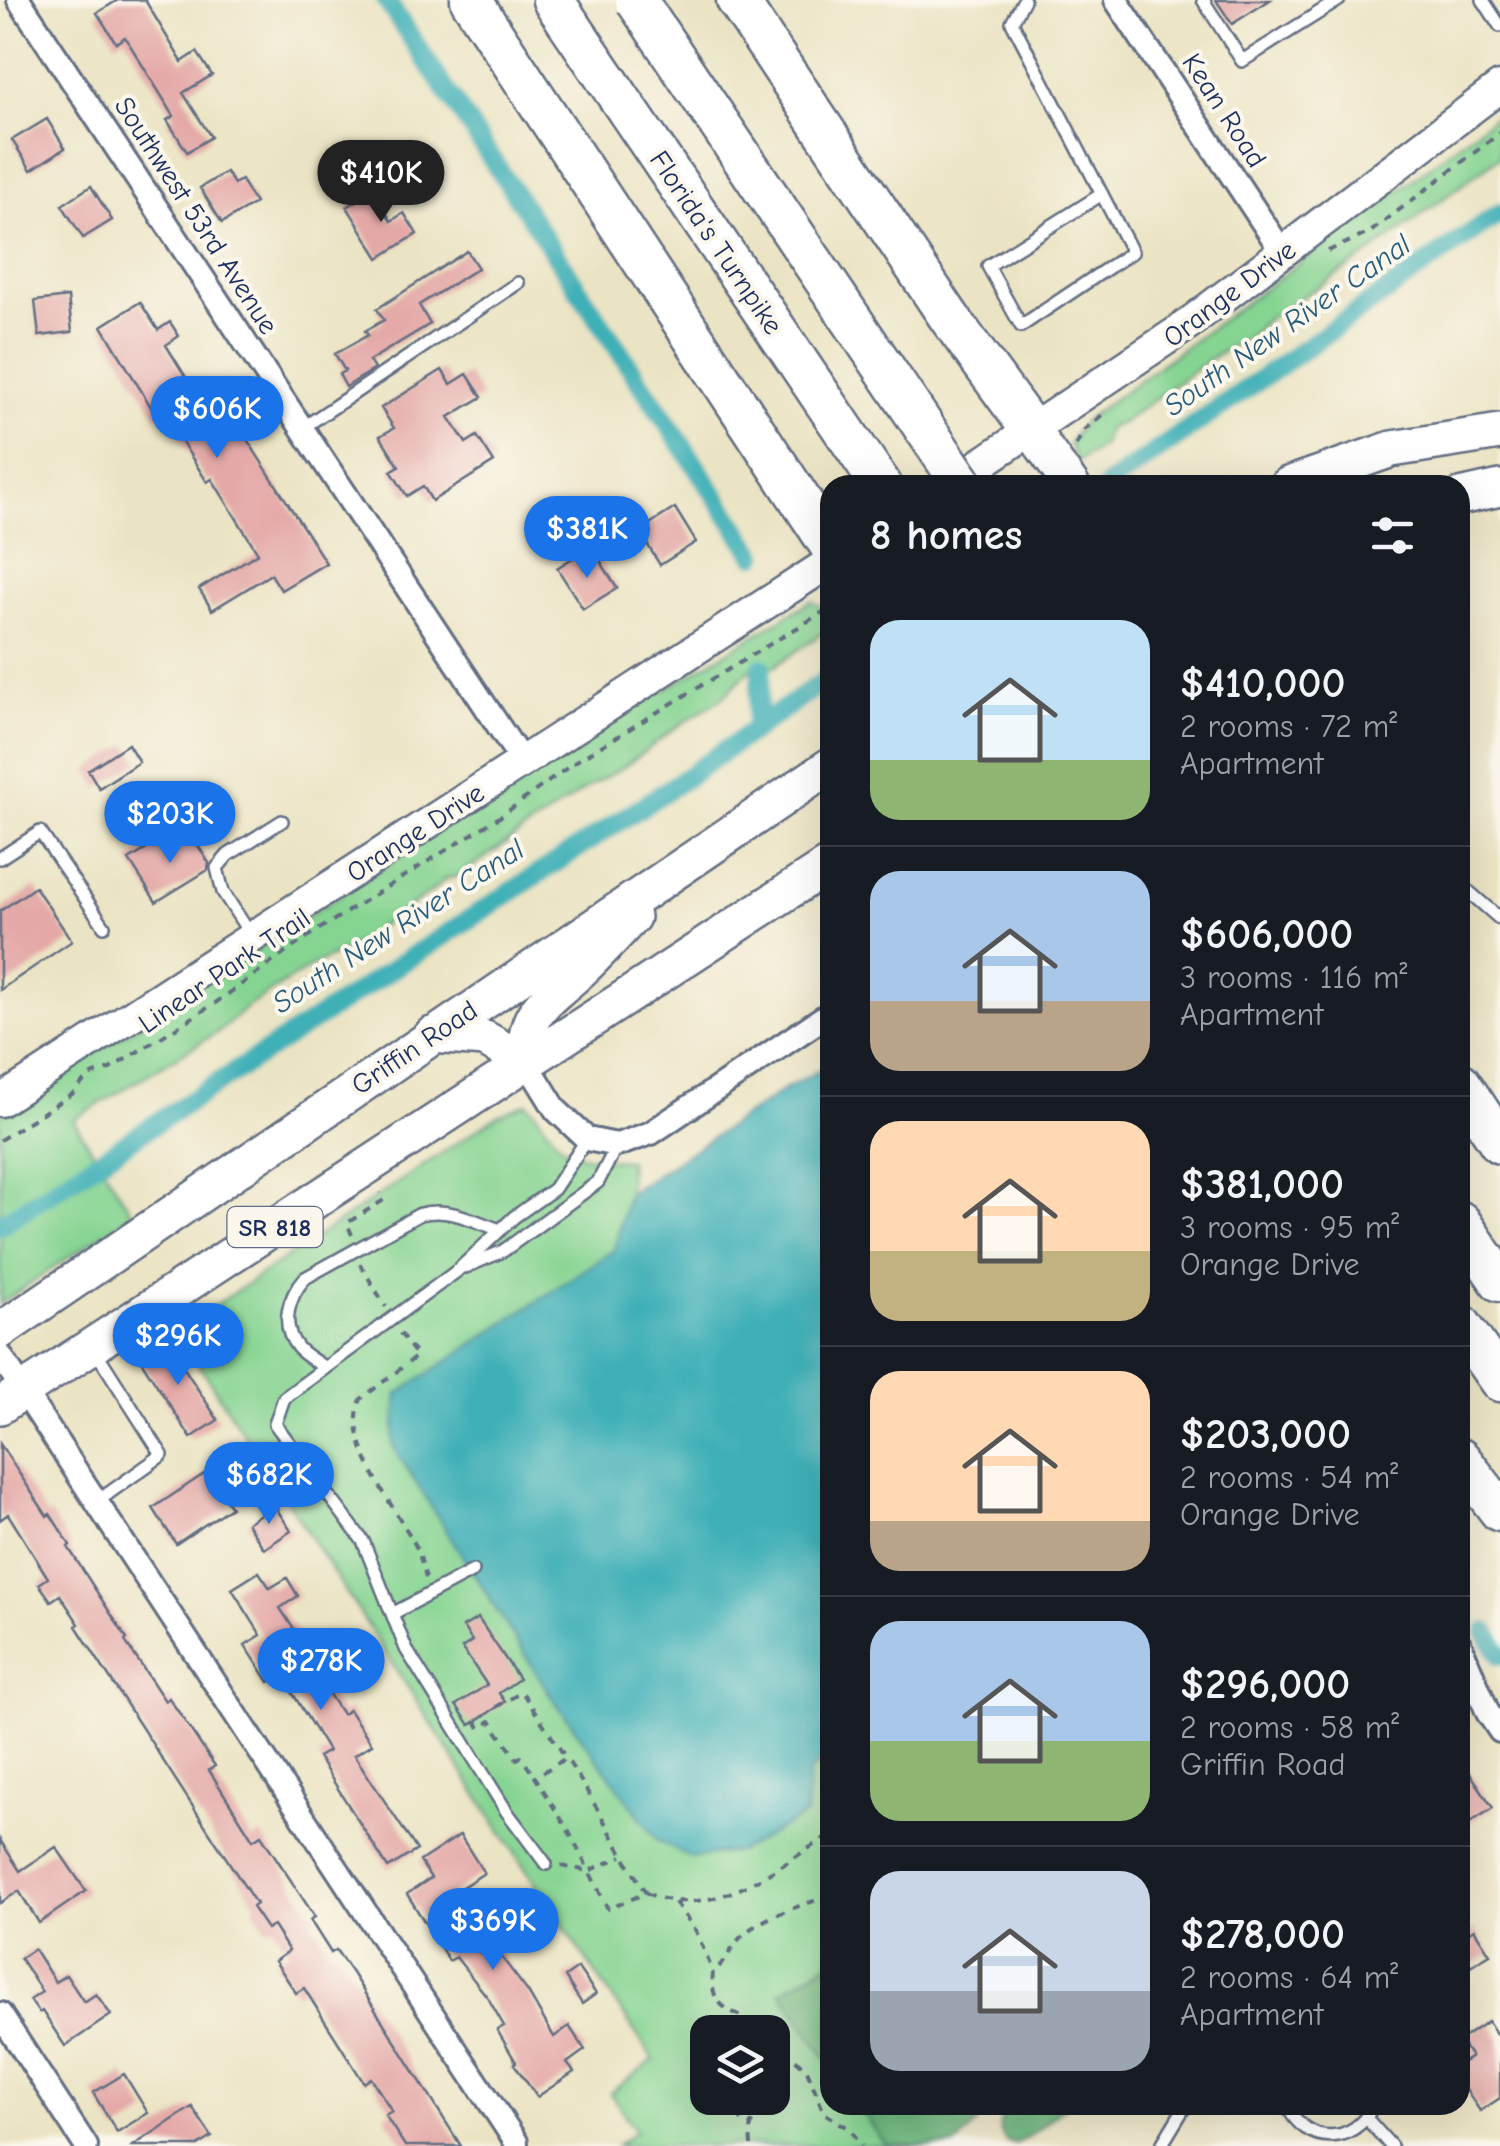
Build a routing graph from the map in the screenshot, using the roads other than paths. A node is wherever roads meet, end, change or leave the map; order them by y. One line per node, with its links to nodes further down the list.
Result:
1 (19, 0): 16 (street, Southwest 53rd Avenue)
2 (471, 0): 26 (highway)
3 (553, 0): 20 (highway, Florida's Turnpike)
4 (636, 0): 21 (highway, bridge)
5 (737, 0): 17 (highway)
6 (1024, 0): 13 (lane)
7 (1116, 0): 14 (street, Kean Road)
8 (1203, 0): 9 (lane)
9 (1339, 0)
10 (1484, 0): 11 (lane)
11 (1500, 26)
12 (1500, 88): 14 (street, Orange Drive)
13 (1102, 194): 13 (lane)
14 (1283, 253): 17 (street, Orange Drive)
15 (518, 283): 16 (lane)
16 (301, 429): 28 (street, Southwest 53rd Avenue)
17 (1032, 432): 19 (main road); 22 (street, Orange Drive)
18 (1500, 432): 23 (main road)
19 (1069, 468)
20 (874, 475)
21 (956, 475)
22 (965, 475)
23 (1317, 475)
24 (1500, 488): 25 (main road)
25 (1470, 495)
26 (820, 529)
27 (820, 569): 28 (street, Orange Drive)
28 (523, 762): 37 (street, Orange Drive)
29 (820, 773): 32 (main road, Griffin Road / SR 818)
30 (282, 821): 37 (lane)
31 (0, 858): 36 (lane)
32 (683, 865): 39 (main road, Griffin Road / SR 818); 40 (main road)
33 (820, 871): 40 (main road, SR 818)
34 (1470, 893): 35 (lane)
35 (1500, 919)
36 (104, 926)
37 (252, 937): 41 (street, Orange Drive)
38 (820, 1020): 45 (street)
39 (432, 1035): 40 (main road); 50 (main road, Griffin Road / SR 818)
40 (527, 1062): 43 (street); 52 (main road, SR 818)
41 (4, 1089)
42 (1470, 1098): 44 (highway)
43 (587, 1138): 45 (street); 46 (lane)
44 (1500, 1143)
45 (616, 1145): 48 (lane)
46 (500, 1230): 48 (lane); 54 (lane)
47 (1470, 1237): 49 (highway)
48 (457, 1270): 54 (lane)
49 (1500, 1281)
50 (0, 1330)
51 (1470, 1338): 55 (highway)
52 (92, 1346): 56 (main road, SR 818); 58 (lane)
53 (0, 1355): 56 (street)
54 (325, 1368): 61 (lane)
55 (1500, 1382)
56 (12, 1398): 58 (street)
57 (1470, 1472): 59 (highway)
58 (95, 1503): 70 (street)
59 (1500, 1511)
60 (473, 1572): 61 (lane)
61 (392, 1614): 64 (lane)
62 (1470, 1669): 63 (street)
63 (1500, 1731)
64 (546, 1864)
65 (0, 2014): 71 (street)
66 (1180, 2115): 72 (lane)
67 (1291, 2115): 69 (lane)
68 (1369, 2115): 69 (lane)
69 (1368, 2119): 73 (lane)
70 (516, 2142)
71 (86, 2146)
72 (1162, 2146)
73 (1390, 2146)

